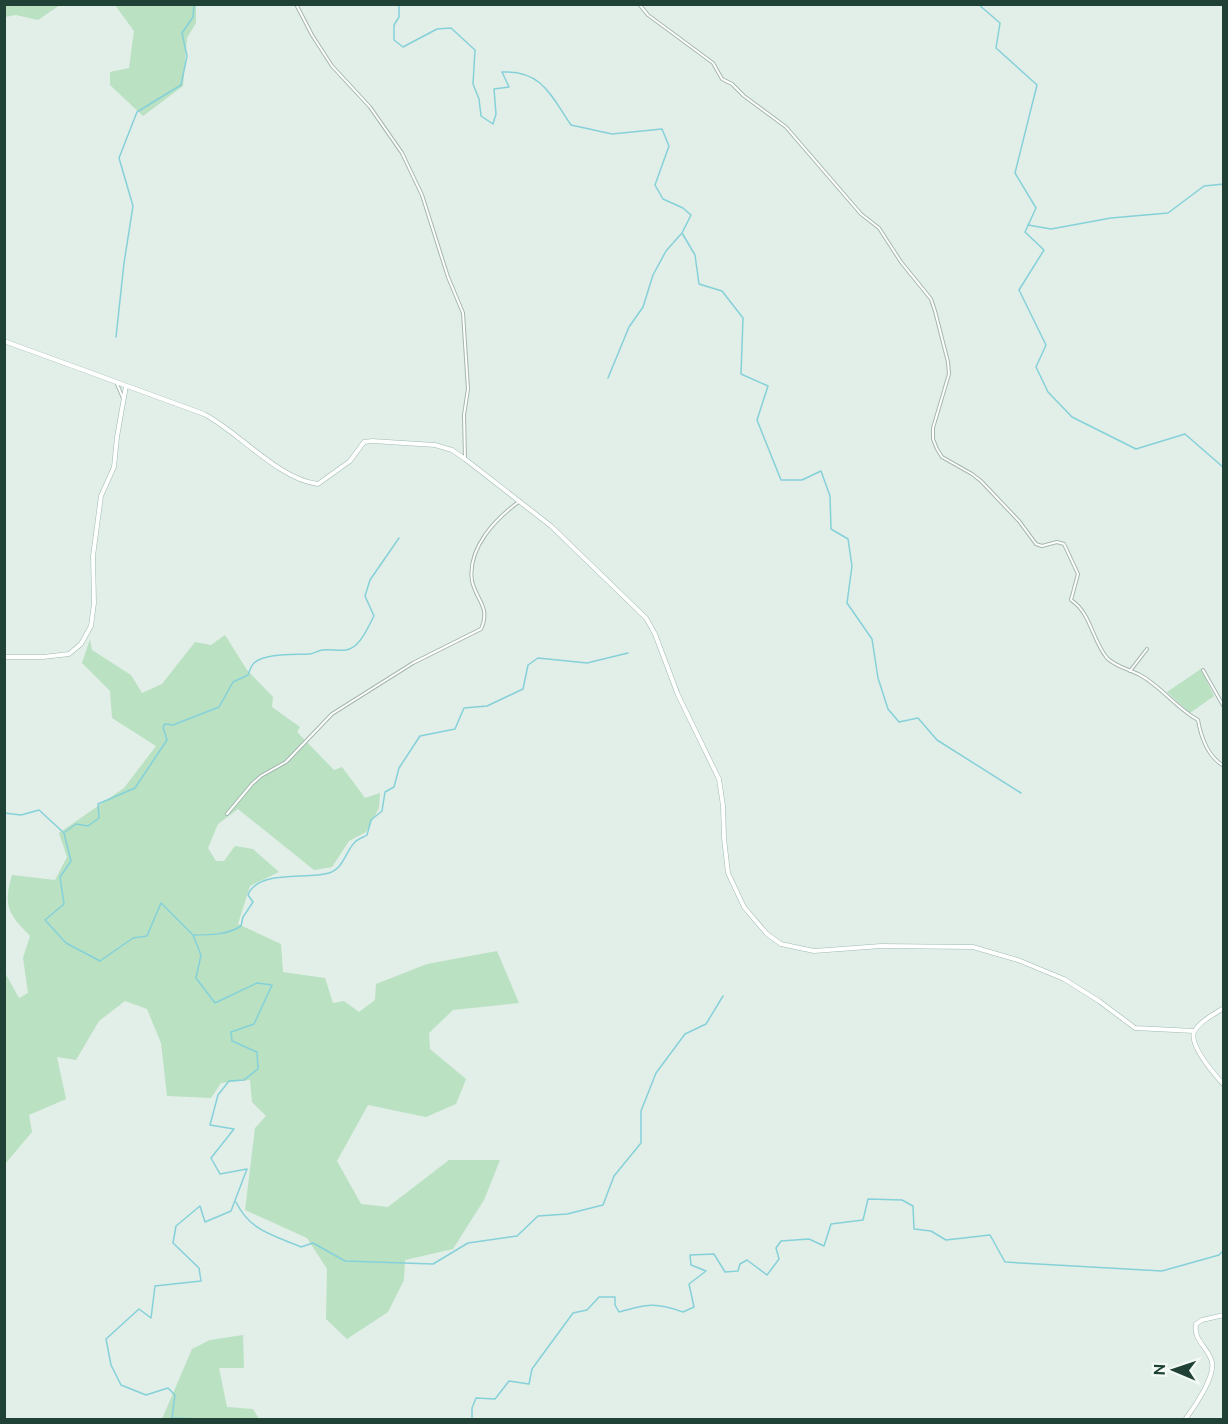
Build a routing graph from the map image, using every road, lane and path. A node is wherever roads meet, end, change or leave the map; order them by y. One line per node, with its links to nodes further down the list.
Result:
1 (296, 4): 7 (street)
2 (639, 4): 12 (street)
3 (4, 341): 4 (street)
4 (115, 382): 5 (street); 6 (street)
5 (126, 386): 6 (street); 7 (street)
6 (124, 399): 10 (street)
7 (465, 459): 8 (street)
8 (520, 501): 15 (street); 17 (street)
9 (1147, 649): 12 (street)
10 (4, 657)
11 (1203, 670): 13 (street)
12 (1130, 671): 14 (street)
13 (1224, 707)
14 (1224, 766)
15 (227, 814)
16 (1224, 1008): 17 (street)
17 (1194, 1032): 18 (street)
18 (1224, 1085)
19 (1224, 1315): 20 (street)
20 (1185, 1419)

